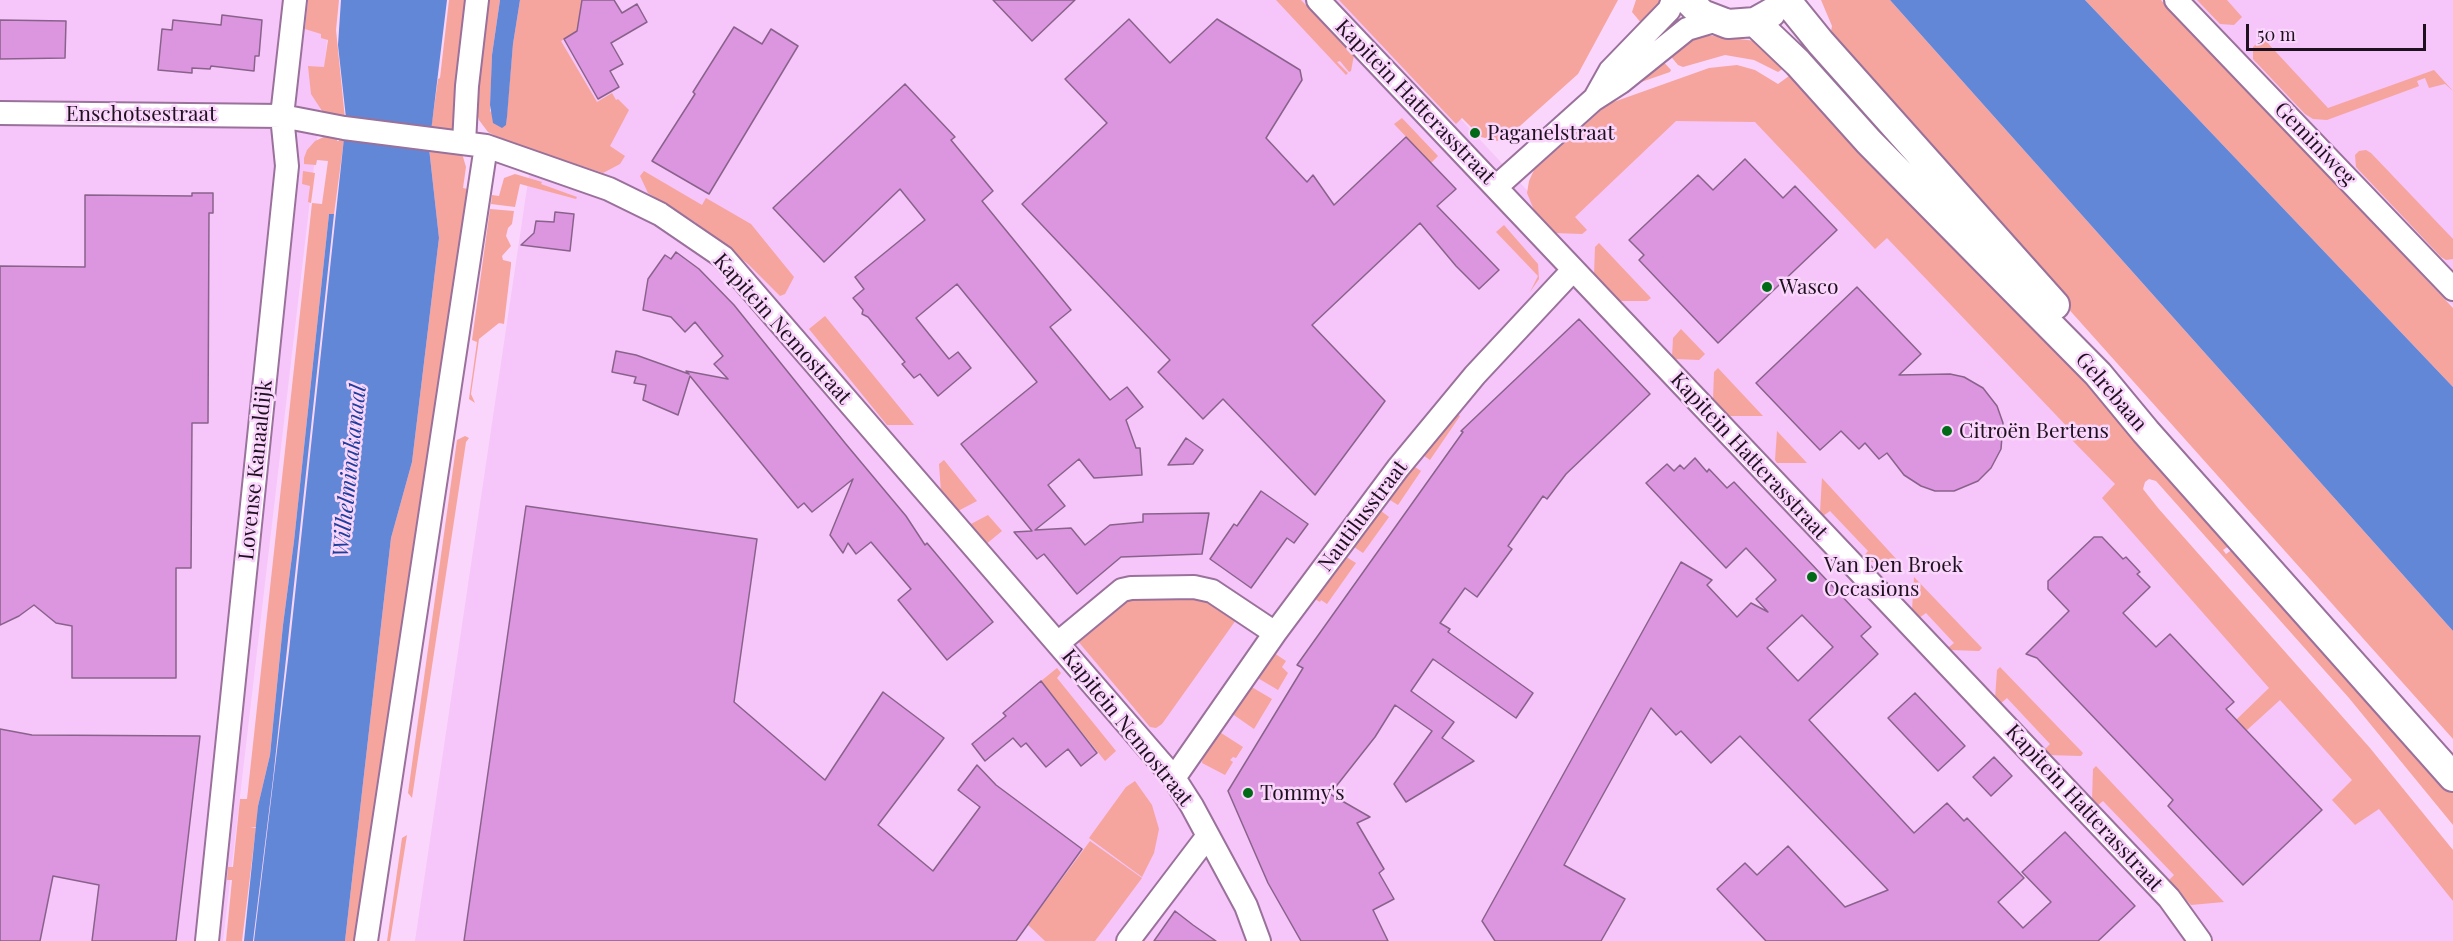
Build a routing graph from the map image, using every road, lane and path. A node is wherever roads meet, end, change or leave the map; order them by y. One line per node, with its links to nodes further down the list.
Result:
1 (294, 0): 12 (street, Lovense Kanaaldijk)
2 (477, 0): 13 (street)
3 (1318, 0): 15 (street, Kapitein Hatterasstraat)
4 (1673, 0): 10 (street)
5 (1688, 0): 8 (street)
6 (1785, 0): 9 (street); 20 (street, Gelrebaan)
7 (2176, 0): 17 (street, Geminiweg)
8 (1714, 21): 9 (street); 10 (street)
9 (1755, 22): 21 (street, Gelrebaan)
10 (1593, 100): 15 (street)
11 (0, 114): 12 (street, Enschotsestraat)
12 (282, 116): 13 (street, Kapitein Nemostraat); 24 (street, Lovense Kanaaldijk)
13 (464, 143): 14 (street, Kapitein Nemostraat)
14 (486, 146): 19 (street, Kapitein Nemostraat); 25 (street)
15 (1496, 187): 16 (street, Kapitein Hatterasstraat)
16 (1573, 270): 18 (street, Nautilusstraat); 28 (street, Kapitein Hatterasstraat)
17 (2453, 289)
18 (1275, 633): 19 (street, Kapitein Nemostraat); 22 (street, Nautilusstraat)
19 (1058, 643): 22 (street, Kapitein Nemostraat)
20 (2453, 752)
21 (2453, 777)
22 (1174, 778): 23 (street, Kapitein Nemostraat)
23 (1207, 837): 26 (street); 27 (street, Kapitein Nemostraat)
24 (207, 941)
25 (366, 941)
26 (1128, 941)
27 (1259, 941)
28 (2200, 941)

